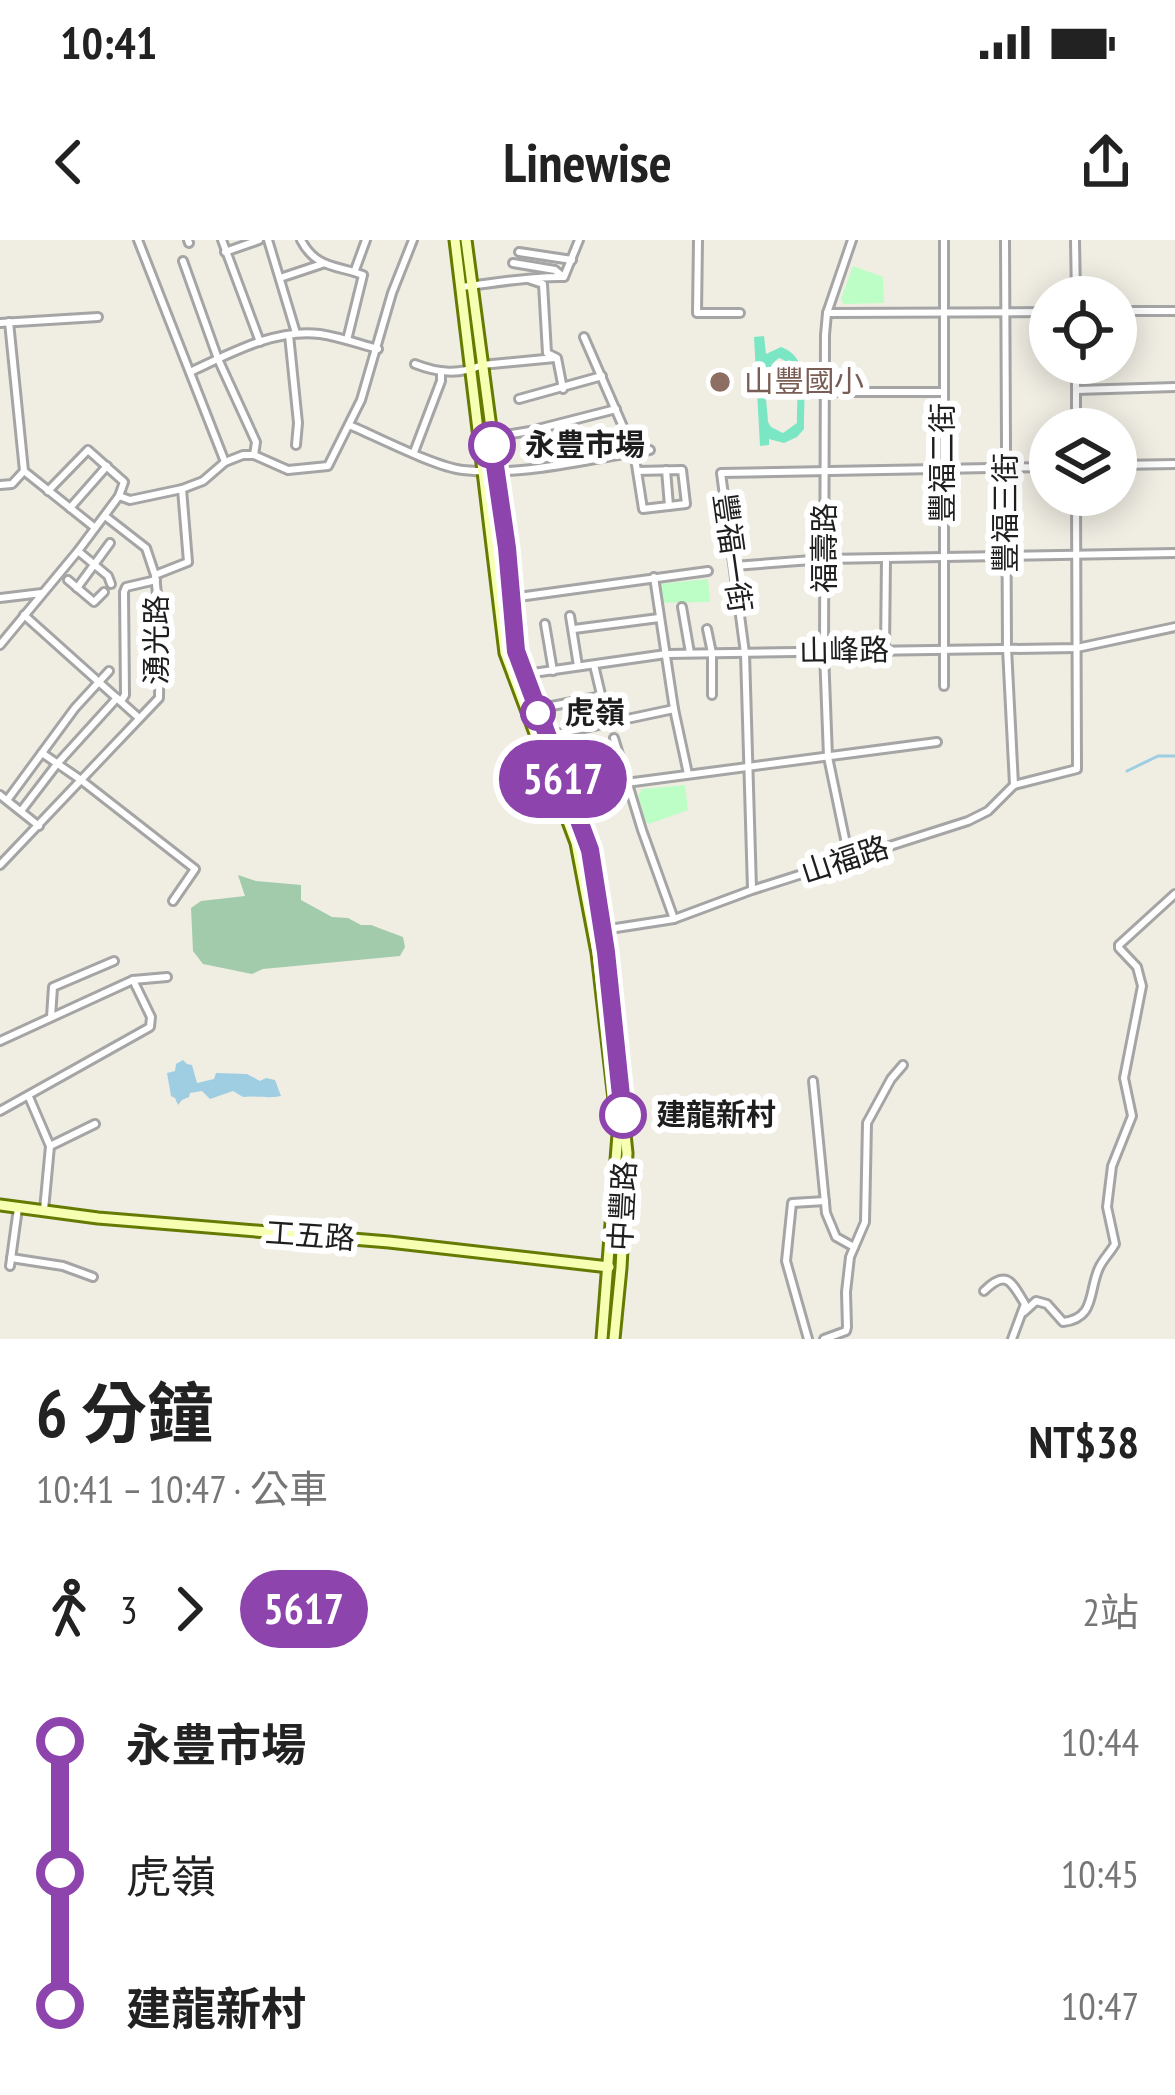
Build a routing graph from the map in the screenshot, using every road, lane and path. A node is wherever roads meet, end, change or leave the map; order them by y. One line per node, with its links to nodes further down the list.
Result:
1 (138, 240): 45 (street)
2 (222, 240): 15 (street)
3 (263, 240): 15 (street); 24 (street)
4 (301, 240): 20 (street)
5 (366, 240): 21 (street)
6 (413, 240): 40 (street)
7 (455, 240): 26 (main road)
8 (466, 240): 26 (main road)
9 (579, 240): 17 (street)
10 (698, 240): 31 (street)
11 (852, 240): 33 (street, 福壽路)
12 (944, 240): 32 (street, 豐福二街)
13 (1005, 240): 30 (street, 豐福三街)
14 (1075, 240): 22 (street)
15 (225, 252): 39 (street)
16 (519, 253): 17 (street)
17 (572, 260): 23 (street)
18 (183, 261): 42 (street)
19 (513, 263): 23 (street)
20 (322, 264): 21 (street); 24 (street)
21 (354, 272): 38 (street)
22 (1076, 276)
23 (564, 277): 25 (street)
24 (280, 278): 36 (street)
25 (532, 278): 26 (street); 41 (street)
26 (466, 287): 44 (main road)
27 (1029, 311): 30 (street)
28 (1137, 311): 29 (street)
29 (1175, 311)
30 (1005, 312): 32 (street); 70 (street, 豐福三街)
31 (740, 313)
32 (943, 313): 33 (street); 53 (street, 豐福二街)
33 (827, 314): 52 (street, 福壽路)
34 (98, 316): 35 (street)
35 (4, 323): 73 (street)
36 (293, 334): 38 (street); 39 (street); 59 (street)
37 (584, 337): 47 (street)
38 (347, 340): 40 (street)
39 (260, 342): 42 (street)
40 (378, 349): 57 (street)
41 (555, 358): 44 (street); 50 (street)
42 (218, 359): 45 (street); 63 (street)
43 (415, 364): 46 (street)
44 (476, 367): 46 (street); 58 (main road)
45 (190, 372): 64 (street)
46 (441, 373): 61 (street)
47 (602, 376): 50 (street); 56 (street)
48 (1076, 384): 51 (street)
49 (1175, 387): 51 (street)
50 (563, 388): 54 (street)
51 (1076, 389): 55 (street)
52 (825, 392): 53 (street); 75 (street, 福壽路)
53 (943, 392): 69 (street, 豐福二街)
54 (519, 399)
55 (1076, 408)
56 (616, 409): 58 (street); 62 (street)
57 (350, 425): 61 (street); 63 (street)
58 (485, 438): 71 (main road); 76 (main road)
59 (296, 445)
60 (650, 450): 62 (street)
61 (414, 452): 71 (street)
62 (634, 452): 74 (street); 76 (street)
63 (254, 455): 64 (street)
64 (225, 462): 78 (street)
65 (1175, 464): 66 (street)
66 (1137, 465)
67 (107, 466): 79 (street); 80 (street); 82 (street)
68 (1029, 467): 70 (street, 豐福一街)
69 (943, 468): 70 (street, 豐福一街); 75 (street, 豐福一街); 90 (street, 豐福二街)
70 (1006, 468): 91 (street, 豐福三街)
71 (482, 470): 76 (street); 129 (main road)
72 (666, 470): 74 (street); 81 (street); 81 (street)
73 (24, 471): 77 (street); 79 (street)
74 (637, 471): 81 (street)
75 (825, 471): 93 (street, 福壽路); 95 (street, 豐福一街)
76 (496, 472): 105 (main road)
77 (0, 485)
78 (182, 488): 80 (street); 97 (street, 湧光路)
79 (48, 490): 82 (street)
80 (119, 496): 83 (street)
81 (669, 506)
82 (70, 508): 85 (street)
83 (104, 515): 85 (street); 97 (street)
84 (1076, 516): 89 (street)
85 (94, 527): 87 (street)
86 (110, 543): 94 (street)
87 (78, 551): 94 (street); 103 (street)
88 (1175, 553): 89 (street)
89 (1076, 555): 91 (street); 116 (street)
90 (942, 556): 91 (street); 92 (street); 117 (street, 豐福二街)
91 (1006, 556): 115 (street, 豐福三街)
92 (886, 558): 93 (street); 118 (street)
93 (825, 559): 95 (street); 120 (street, 福壽路)
94 (93, 565): 100 (street); 101 (street)
95 (734, 566): 122 (street, 豐福一街)
96 (708, 571): 98 (street)
97 (156, 577): 134 (street); 137 (street, 湧光路)
98 (654, 577): 105 (street); 109 (street)
99 (68, 580): 101 (street)
100 (111, 584)
101 (76, 588): 102 (street)
102 (104, 592)
103 (42, 593): 104 (street); 107 (street)
104 (0, 598)
105 (512, 598): 128 (main road)
106 (682, 607): 121 (street)
107 (24, 615): 114 (street); 130 (street)
108 (571, 616): 112 (street)
109 (659, 618): 112 (street); 123 (street)
110 (545, 624): 127 (street)
111 (1175, 627): 116 (street, 山峰路)
112 (574, 629): 125 (street)
113 (707, 629): 119 (street)
114 (2, 640)
115 (1007, 648): 116 (street, 山峰路); 117 (street, 山峰路); 149 (street, 豐福三街)
116 (1077, 648): 149 (street, 山福路)
117 (943, 649): 118 (street, 山峰路); 131 (street, 豐福二街)
118 (885, 650): 120 (street, 山峰路)
119 (712, 652): 121 (street, 山峰路); 122 (street, 山峰路); 132 (street)
120 (824, 652): 122 (street, 山峰路); 143 (street, 福壽路)
121 (690, 653): 123 (street, 山峰路)
122 (745, 653): 145 (street, 豐福一街)
123 (666, 655): 124 (street, 山峰路); 136 (street)
124 (594, 664): 125 (street, 山峰路); 133 (street)
125 (578, 667): 127 (street, 山峰路)
126 (109, 671): 130 (street)
127 (553, 671): 128 (street, 山峰路)
128 (525, 675): 129 (street, 山峰路); 135 (main road)
129 (512, 676): 159 (main road)
130 (99, 682): 134 (street); 142 (street)
131 (944, 686)
132 (712, 695)
133 (602, 696): 135 (street); 138 (street)
134 (119, 700): 137 (street); 144 (street)
135 (537, 709): 139 (main road)
136 (674, 710): 138 (street); 146 (street)
137 (140, 718): 147 (street, 湧光路)
138 (608, 724): 139 (street)
139 (547, 736): 159 (main road)
140 (614, 738): 148 (street)
141 (937, 742): 143 (street)
142 (42, 753): 144 (street); 150 (street)
143 (828, 757): 145 (street); 153 (street, 福壽路)
144 (57, 764): 147 (street); 151 (street)
145 (749, 767): 146 (street); 155 (street, 豐福一街)
146 (688, 775): 148 (street)
147 (81, 780): 152 (street, 湧光路); 157 (street)
148 (626, 783): 158 (street)
149 (1014, 785): 153 (street, 山福路)
150 (4, 797): 151 (street)
151 (21, 811): 152 (street)
152 (39, 826): 154 (street, 湧光路)
153 (850, 859): 155 (street, 山福路)
154 (0, 865)
155 (752, 890): 158 (street, 山福路)
156 (1175, 894): 179 (street)
157 (173, 901)
158 (674, 919): 159 (street, 山福路)
159 (598, 932): 176 (main road, 中豐路)
160 (114, 961): 163 (street)
161 (167, 977): 162 (street)
162 (133, 980): 163 (street); 167 (street)
163 (51, 1016): 164 (street)
164 (0, 1041)
165 (903, 1065): 175 (street)
166 (813, 1081): 171 (street)
167 (29, 1096): 168 (street); 170 (street)
168 (0, 1111)
169 (95, 1124): 170 (street)
170 (50, 1146): 174 (street)
171 (825, 1201): 175 (street); 182 (street)
172 (0, 1205): 173 (main road, 工五路)
173 (18, 1208): 174 (main road, 工五路); 177 (street)
174 (44, 1210): 176 (main road, 工五路)
175 (854, 1247): 183 (street)
176 (615, 1268): 180 (main road, 中豐路); 181 (main road, 中豐路)
177 (93, 1276)
178 (984, 1292): 179 (street)
179 (1024, 1312): 184 (street)
180 (602, 1339)
181 (614, 1339)
182 (808, 1339)
183 (824, 1339)
184 (1012, 1339)

